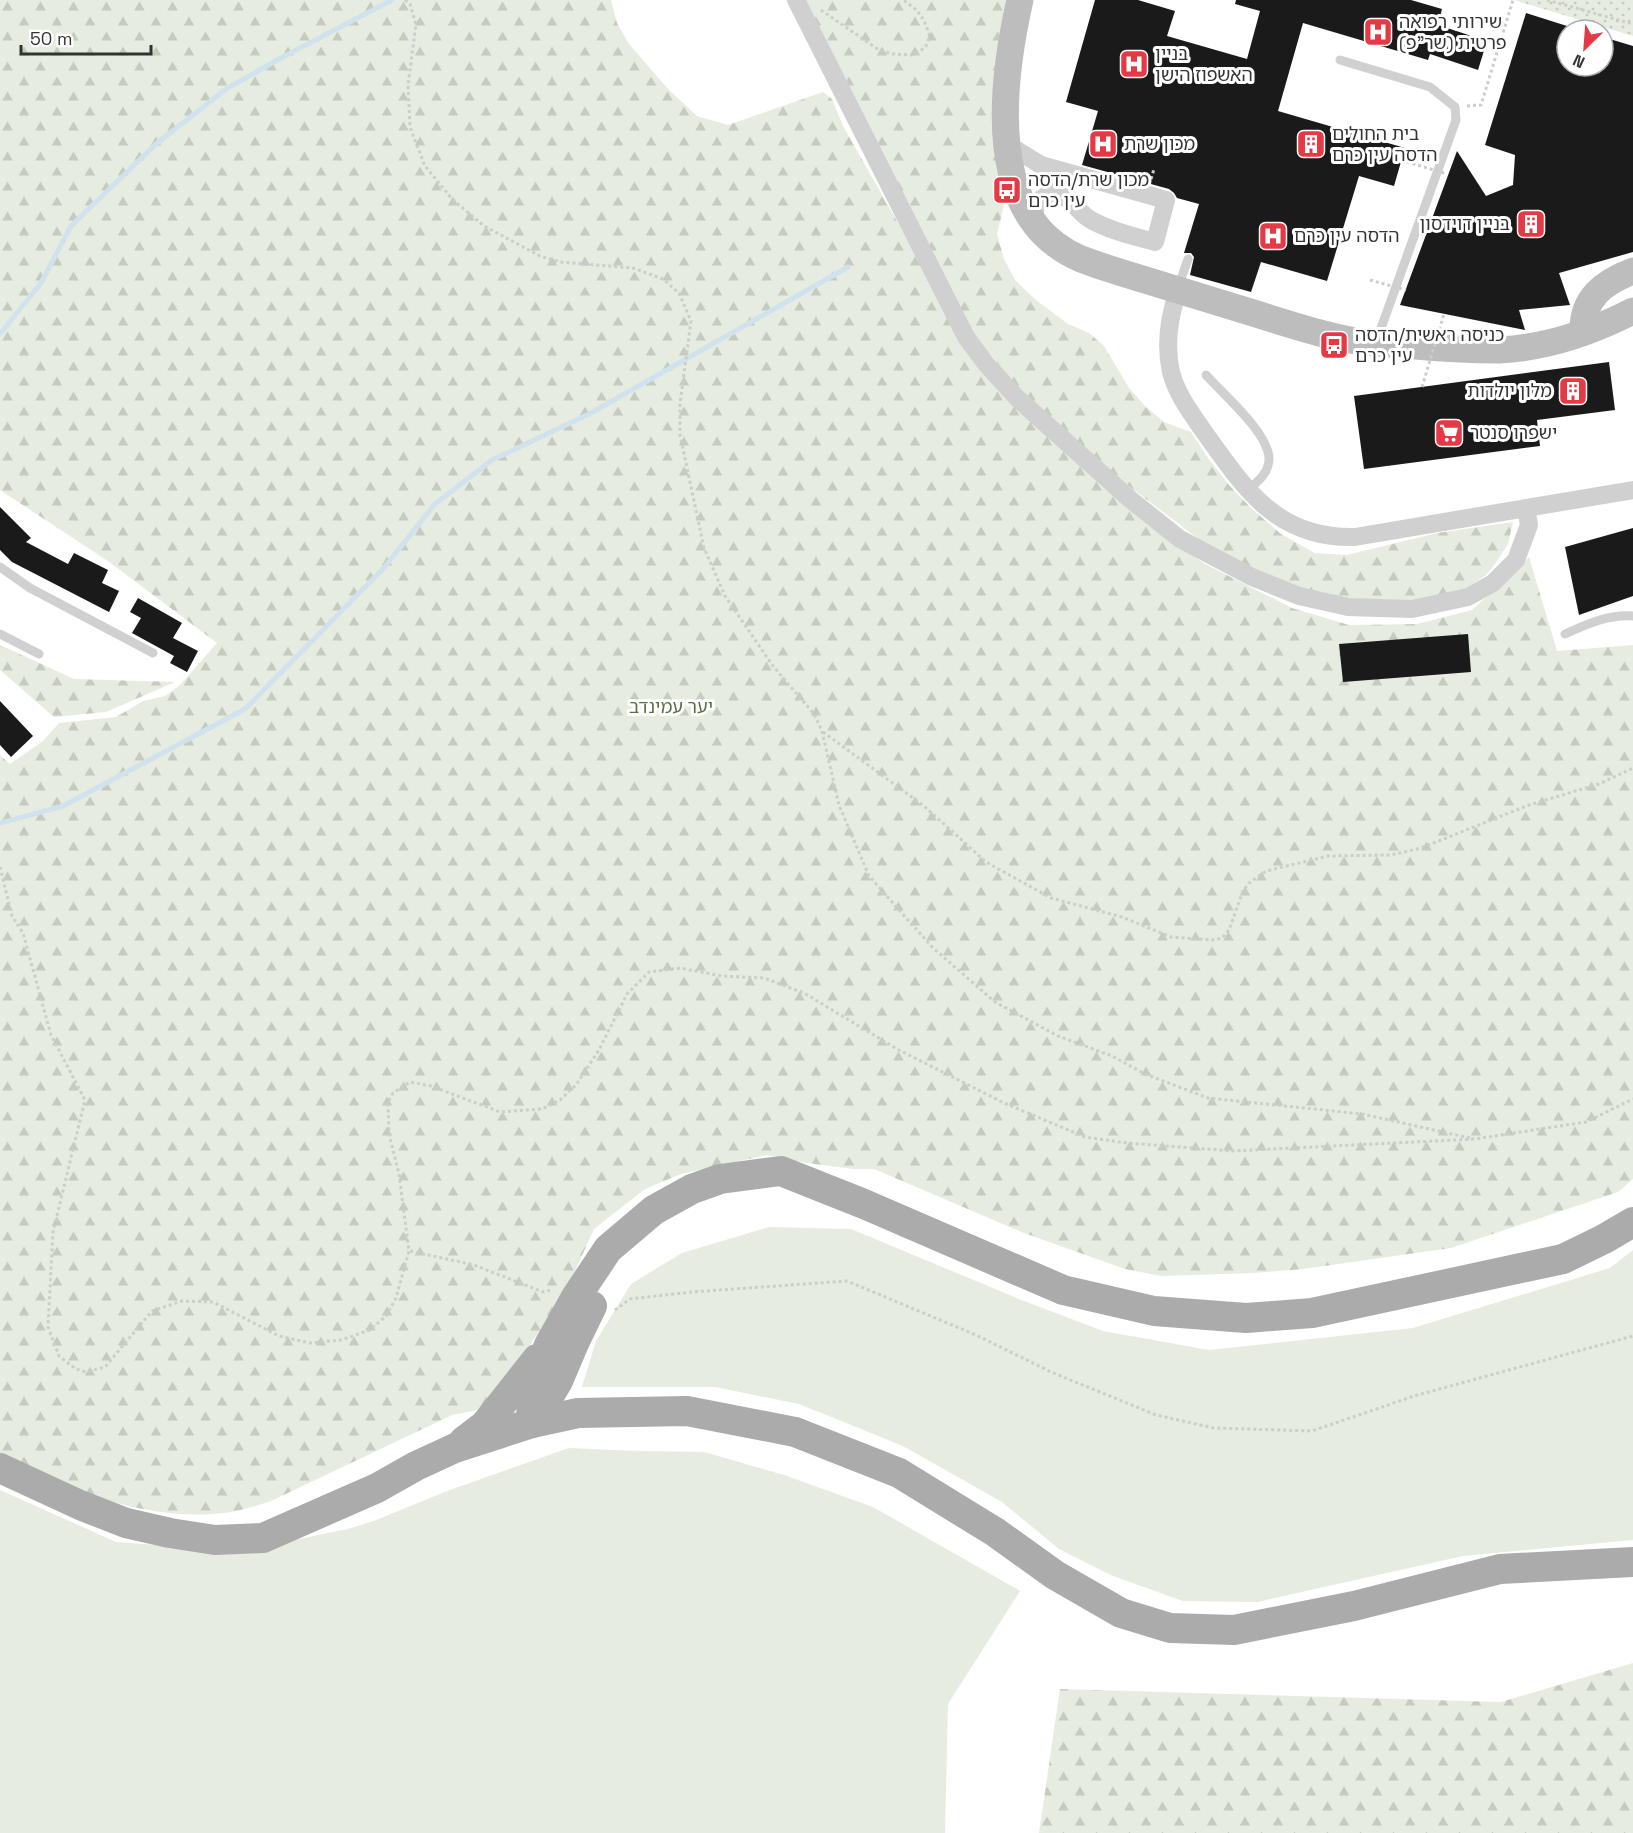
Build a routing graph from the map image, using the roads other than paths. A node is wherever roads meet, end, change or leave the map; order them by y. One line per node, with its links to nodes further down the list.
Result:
1 (796, 0): 19 (street)
2 (1020, 0): 4 (street)
3 (1340, 60): 10 (lane)
4 (1007, 144): 5 (street); 5 (street)
5 (1036, 226): 8 (street)
6 (1188, 259): 8 (lane)
7 (1633, 271): 12 (street)
8 (1178, 291): 14 (street); 17 (street)
9 (1633, 311): 12 (street)
10 (1380, 331): 11 (lane); 14 (lane)
11 (1391, 332)
12 (1583, 332): 15 (street)
13 (1458, 338): 15 (lane)
14 (1353, 340): 15 (street)
15 (1502, 350)
16 (1206, 375): 17 (lane)
17 (1248, 490): 19 (street)
18 (1633, 490): 19 (street)
19 (1526, 508)
20 (0, 567): 24 (lane)
21 (1633, 616): 23 (lane)
22 (0, 634): 25 (lane)
23 (1565, 634)
24 (153, 653)
25 (39, 654)
26 (1633, 1222): 27 (main road)
27 (584, 1302): 28 (main road); 29 (main road)
28 (549, 1345): 29 (main road); 30 (main road)
29 (532, 1423): 30 (main road); 32 (main road)
30 (455, 1448): 31 (main road)
31 (0, 1468)
32 (1633, 1562)

